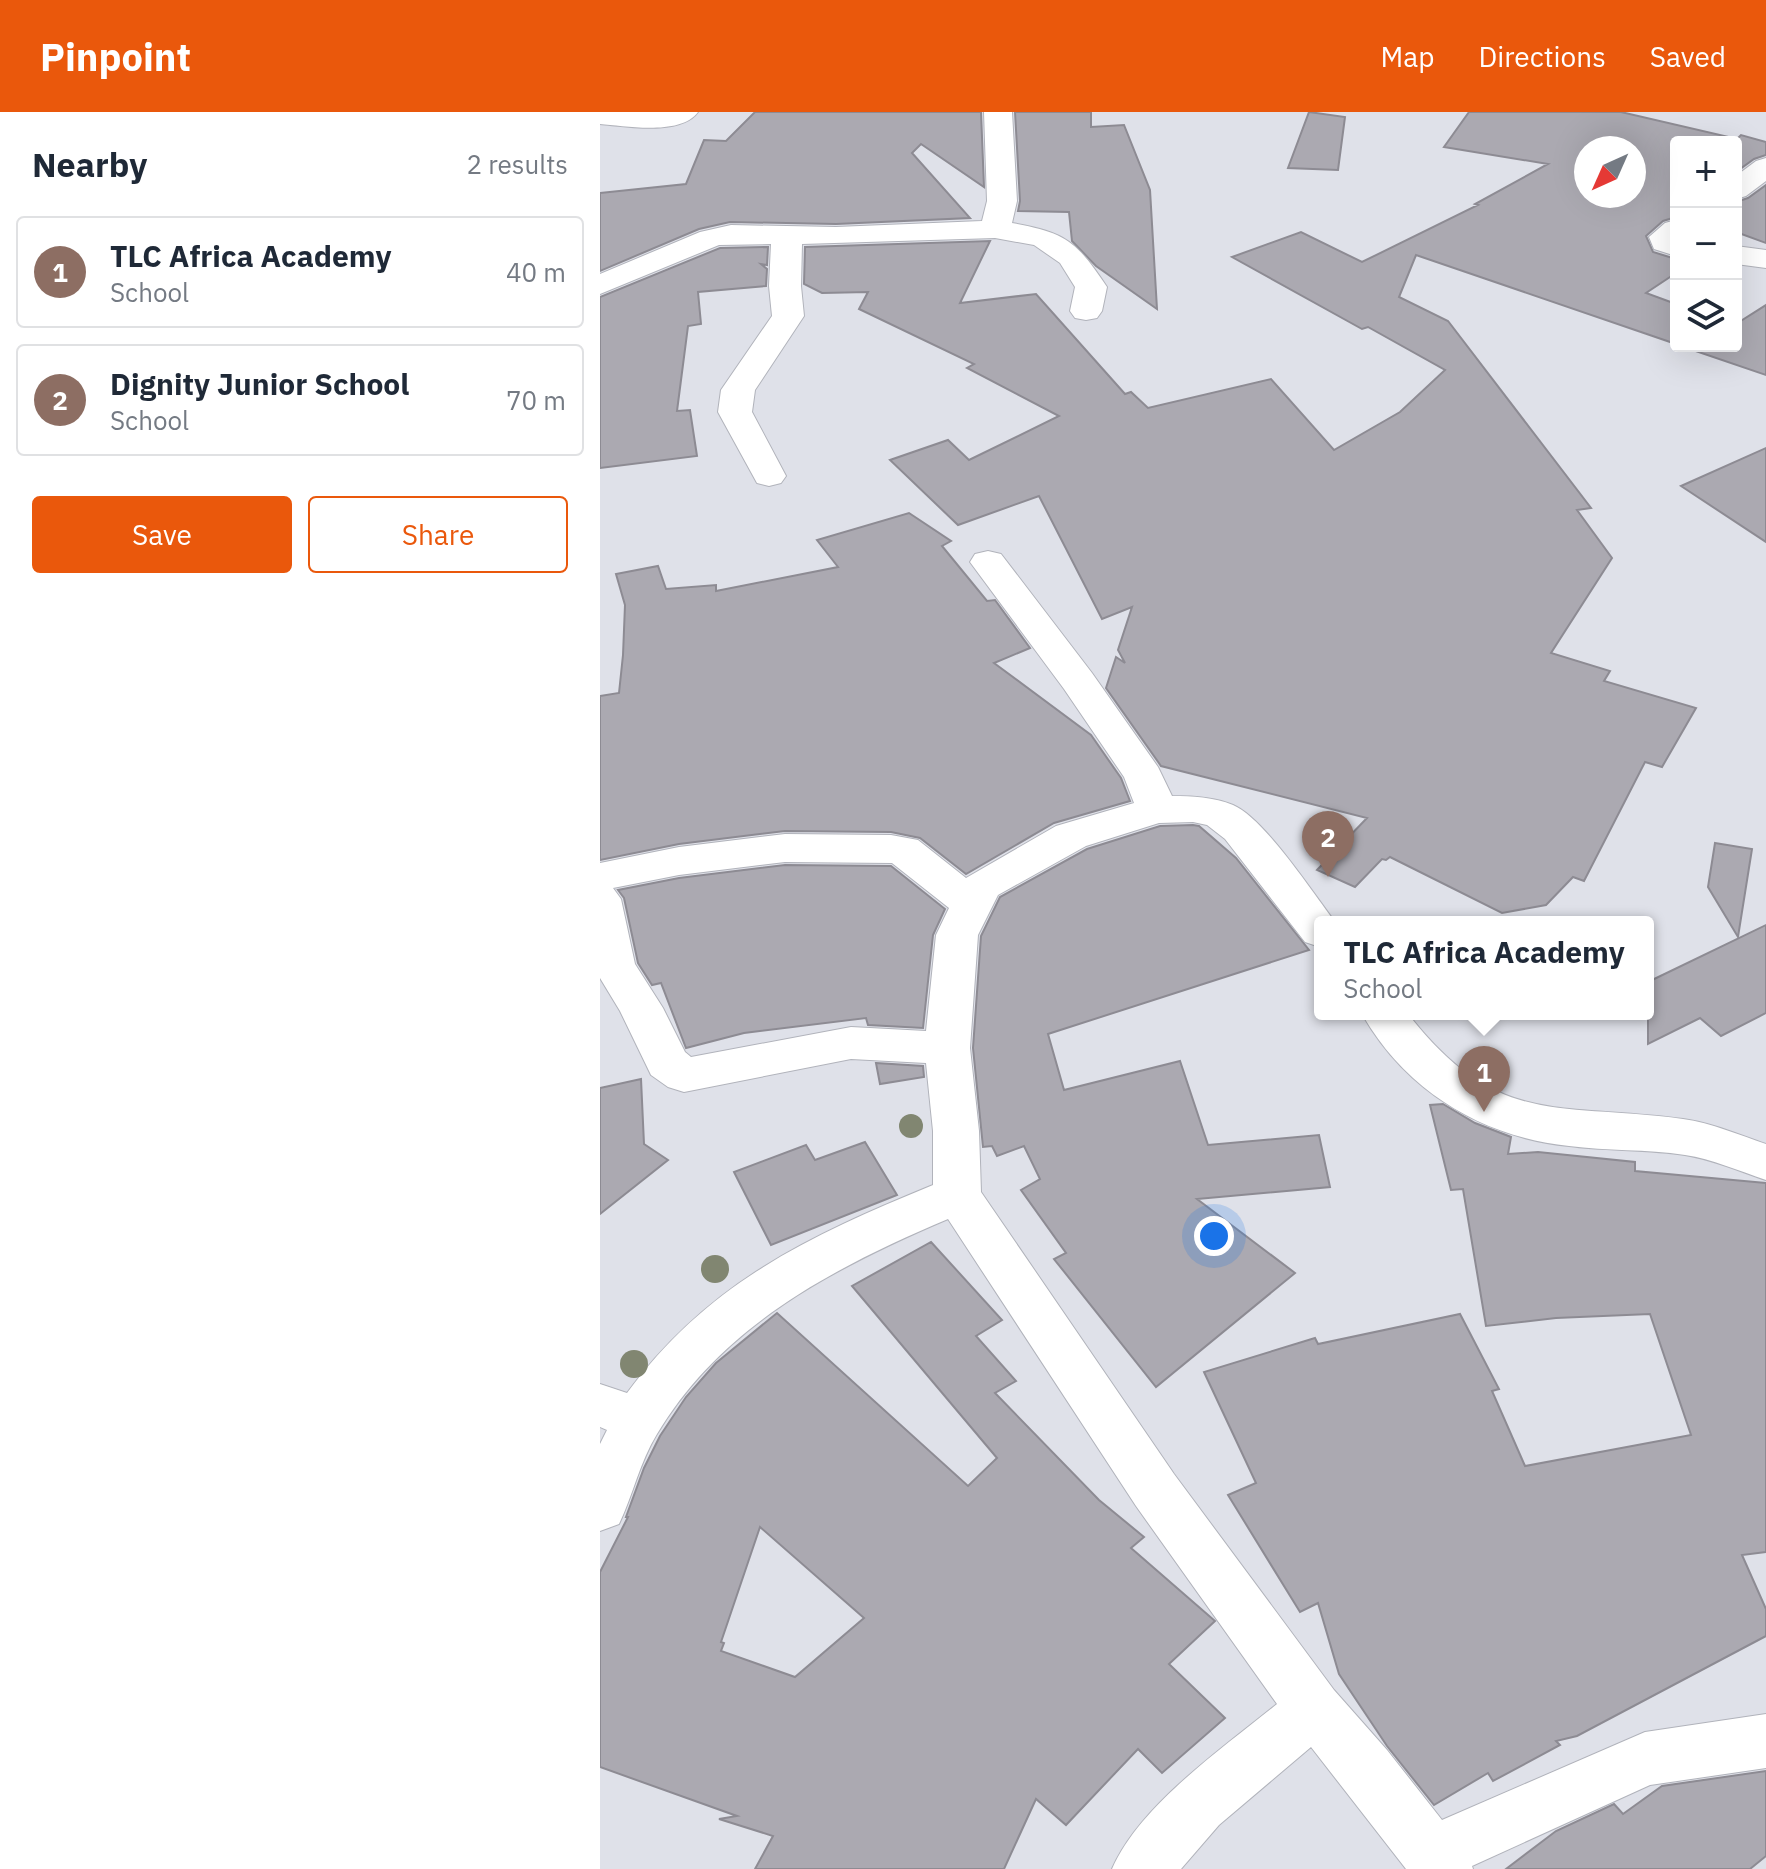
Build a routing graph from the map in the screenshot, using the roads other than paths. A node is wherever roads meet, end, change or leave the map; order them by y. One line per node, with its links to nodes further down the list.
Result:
1 (684, 112): 3 (street)
2 (998, 112): 6 (street)
3 (600, 116)
4 (1766, 167): 5 (street)
5 (1742, 185)
6 (995, 229): 7 (street); 11 (street)
7 (787, 235): 10 (street); 12 (street)
8 (1742, 256): 9 (street)
9 (1766, 259)
10 (600, 285)
11 (1086, 311)
12 (769, 476)
13 (988, 562): 14 (street)
14 (1157, 810): 17 (street); 18 (street)
15 (600, 877): 17 (street)
16 (600, 899): 20 (street)
17 (971, 903): 20 (street)
18 (1314, 924)
19 (1388, 1020): 21 (street)
20 (947, 1048): 22 (street)
21 (1766, 1162)
22 (957, 1195): 23 (street); 25 (street)
23 (619, 1413): 24 (street)
24 (600, 1508)
25 (1314, 1709): 27 (street); 28 (street)
26 (1766, 1741): 27 (street)
27 (1437, 1862)
28 (1142, 1869)

